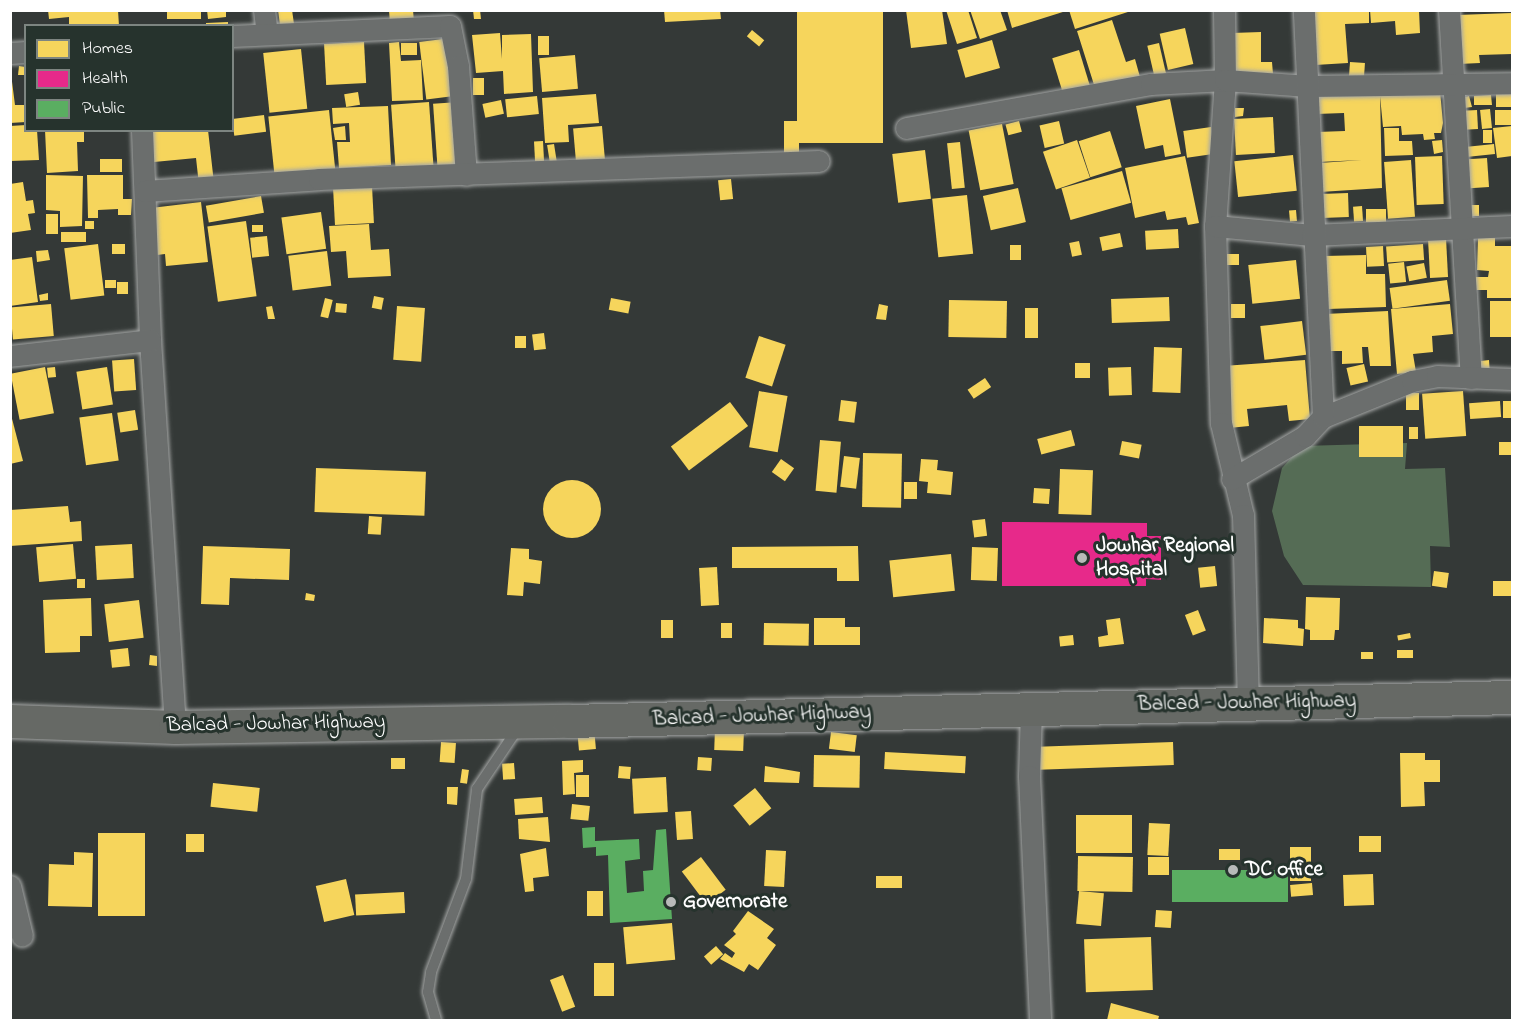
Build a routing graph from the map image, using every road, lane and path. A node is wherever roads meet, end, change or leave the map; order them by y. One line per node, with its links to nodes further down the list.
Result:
1 (264, 10): 6 (street)
2 (1224, 10): 8 (street)
3 (1304, 10): 10 (street)
4 (1449, 10): 11 (street)
5 (450, 18): 6 (street); 15 (street)
6 (267, 33): 7 (street)
7 (234, 36)
8 (1225, 80): 10 (street); 12 (street); 17 (street)
9 (1512, 83): 11 (street)
10 (1308, 86): 11 (street); 20 (street)
11 (1453, 86): 19 (street)
12 (906, 128)
13 (142, 132): 16 (street)
14 (819, 160): 15 (street)
15 (466, 175): 16 (street)
16 (146, 191): 21 (street)
17 (1215, 226): 20 (street); 26 (street)
18 (1512, 226): 19 (street)
19 (1463, 227): 20 (street); 23 (street)
20 (1312, 235): 25 (street)
21 (150, 340): 22 (street); 32 (street)
22 (10, 356)
23 (1471, 378): 24 (street); 25 (street)
24 (1512, 379)
25 (1323, 417): 26 (street)
26 (1232, 479): 28 (street)
27 (1512, 697): 28 (main road, Balcad - Jowhar Highway)
28 (1248, 703): 29 (main road, Balcad - Jowhar Highway)
29 (1031, 709): 30 (main road, Balcad - Jowhar Highway); 36 (street)
30 (523, 720): 32 (main road, Balcad - Jowhar Highway); 35 (lane)
31 (10, 721): 32 (main road, Balcad - Jowhar Highway)
32 (175, 727)
33 (10, 886): 34 (street)
34 (22, 936)
35 (436, 1020)
36 (1040, 1020)

